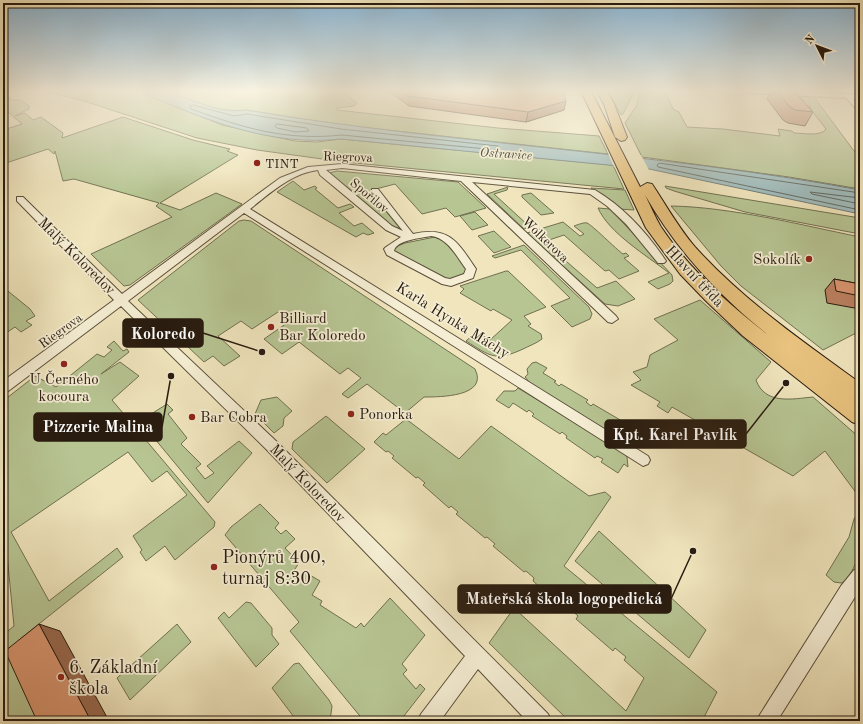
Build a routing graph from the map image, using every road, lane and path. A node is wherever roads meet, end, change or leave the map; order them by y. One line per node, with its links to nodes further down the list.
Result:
1 (604, 125): 3 (main road)
2 (613, 125): 3 (main road)
3 (615, 137): 7 (main road)
4 (321, 167): 5 (street, Riegrova); 9 (street, Riegrova); 10 (street, Spořilov)
5 (463, 178): 11 (street, Riegrova); 13 (street, Wolkerova)
6 (375, 191): 10 (street, Spořilov)
7 (644, 194): 15 (main road, Hlavní třída); 16 (main road, Hlavní třída)
8 (20, 199): 12 (street, Malý Koloredov)
9 (244, 209): 12 (street, Riegrova); 17 (street, Karla Hynka Máchy)
10 (408, 237): 10 (street)
11 (660, 261)
12 (122, 301): 14 (street, Riegrova); 19 (street, Malý Koloredov)
13 (612, 319)
14 (3, 388)
15 (860, 394)
16 (860, 416)
17 (643, 460)
18 (860, 576): 22 (street)
19 (477, 655): 20 (street); 21 (street, Malý Koloredov)
20 (428, 721)
21 (541, 721)
22 (766, 721)

